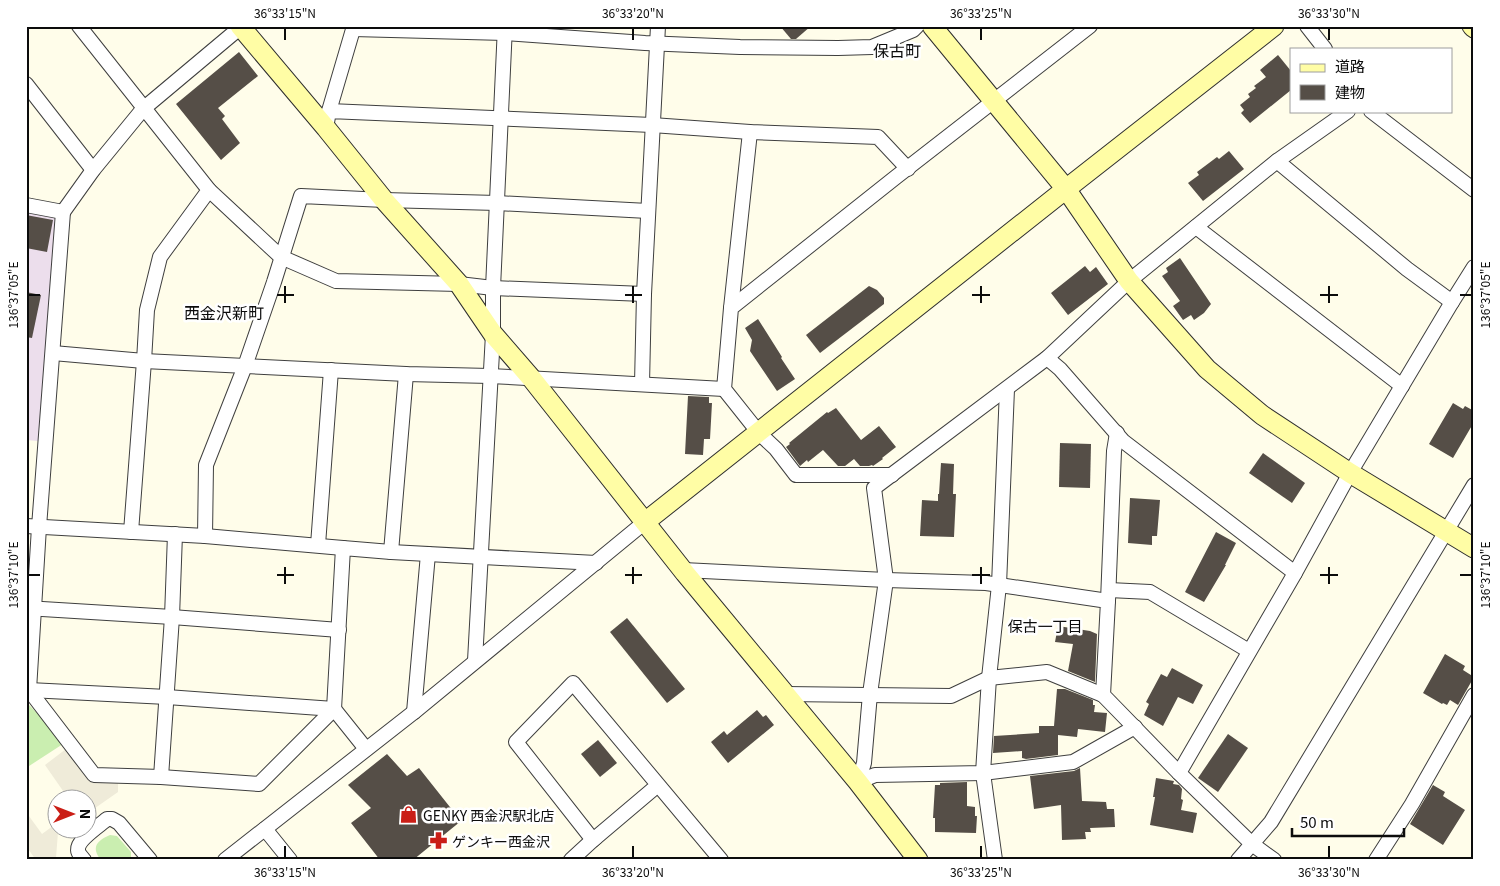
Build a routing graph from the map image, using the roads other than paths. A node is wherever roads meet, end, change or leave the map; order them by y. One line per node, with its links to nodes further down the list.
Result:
1 (78, 26): 15 (street)
2 (658, 26): 11 (street)
3 (917, 26): 11 (street)
4 (932, 26): 14 (street)
5 (1274, 26): 25 (street)
6 (1307, 26): 12 (street)
7 (241, 27): 15 (street); 19 (street)
8 (353, 28): 10 (street); 19 (street)
9 (1084, 28): 14 (street)
10 (505, 30): 11 (street); 18 (street)
11 (657, 44): 20 (street)
12 (1324, 48)
13 (26, 84): 24 (street)
14 (994, 101): 23 (street); 25 (street)
15 (143, 109): 24 (street); 26 (street)
16 (1347, 112): 22 (street)
17 (1372, 112): 27 (street)
18 (501, 118): 19 (street); 20 (street); 29 (street)
19 (328, 120): 28 (street)
20 (652, 125): 21 (street); 31 (street)
21 (750, 132): 23 (street); 41 (street)
22 (1277, 161): 33 (street); 40 (street)
23 (908, 169): 41 (street)
24 (93, 170): 32 (street)
25 (1066, 189): 36 (street); 55 (street)
26 (209, 190): 34 (street); 45 (street)
27 (1474, 190)
28 (384, 200): 29 (street); 34 (street); 37 (street)
29 (497, 203): 31 (street); 38 (street)
30 (26, 205): 32 (street)
31 (648, 211): 39 (street)
32 (63, 212): 43 (street)
33 (1196, 226): 36 (street); 52 (street)
34 (281, 257): 37 (street); 46 (street)
35 (1474, 268): 40 (street)
36 (1129, 281): 44 (street); 57 (street)
37 (459, 284): 38 (street); 42 (street)
38 (493, 288): 39 (street); 42 (street)
39 (644, 294): 51 (street)
40 (1452, 302): 52 (street)
41 (731, 308): 53 (street)
42 (493, 334): 49 (street); 50 (street)
43 (53, 353): 45 (street); 61 (street)
44 (1047, 358): 54 (street); 56 (street)
45 (144, 362): 46 (street); 63 (street)
46 (245, 366): 47 (street); 65 (street)
47 (331, 370): 48 (street); 66 (street)
48 (406, 374): 49 (street); 69 (street)
49 (490, 376): 50 (street); 71 (street)
50 (532, 379): 51 (street); 60 (street)
51 (642, 384): 53 (street)
52 (1402, 386): 57 (street)
53 (724, 389): 55 (street)
54 (1007, 389): 58 (street); 76 (street)
55 (759, 433): 58 (street); 60 (street)
56 (1117, 433): 74 (street); 77 (street)
57 (1350, 473): 62 (street); 74 (street)
58 (892, 475): 75 (street)
59 (1474, 484): 62 (street)
60 (645, 522): 72 (street); 73 (street)
61 (32, 527): 63 (street); 78 (street)
62 (1446, 531): 68 (street); 101 (street)
63 (131, 532): 64 (street)
64 (175, 534): 65 (street); 79 (street)
65 (205, 536): 66 (street)
66 (318, 545): 67 (street)
67 (343, 548): 69 (street); 80 (street)
68 (1474, 548)
69 (392, 552): 70 (street)
70 (428, 554): 71 (street); 91 (street)
71 (481, 558): 72 (street); 82 (street)
72 (596, 563): 82 (street)
73 (683, 570): 75 (street); 85 (street)
74 (1295, 573): 81 (street)
75 (886, 580): 76 (street); 86 (street)
76 (999, 585): 77 (street); 83 (street)
77 (1109, 595): 81 (street); 87 (street)
78 (30, 609): 79 (street); 84 (street)
79 (172, 617): 80 (street); 89 (street)
80 (339, 630): 90 (street)
81 (1249, 651): 95 (street)
82 (475, 661): 91 (street)
83 (989, 678): 86 (street); 87 (street); 94 (street)
84 (28, 685): 89 (street); 96 (street)
85 (785, 694): 86 (street); 97 (street)
86 (870, 694): 97 (street)
87 (1103, 695): 92 (street)
88 (1474, 695): 113 (street)
89 (166, 697): 90 (street); 96 (street)
90 (334, 709): 93 (street); 96 (street)
91 (414, 712): 93 (street)
92 (1134, 727): 94 (street); 95 (street)
93 (366, 749): 99 (street)
94 (983, 773): 97 (street); 110 (street)
95 (1179, 773): 101 (street)
96 (161, 777)
97 (858, 782): 109 (street)
98 (658, 785): 100 (street); 100 (street); 102 (street)
99 (266, 829): 106 (street); 107 (street)
100 (596, 837): 108 (street)
101 (1252, 844): 111 (street); 112 (street)
102 (715, 858)
103 (85, 860): 104 (street); 105 (street)
104 (144, 860)
105 (150, 860)
106 (225, 860)
107 (290, 860)
108 (571, 860)
109 (918, 860)
110 (995, 860)
111 (1238, 860)
112 (1274, 860)
113 (1376, 860)

